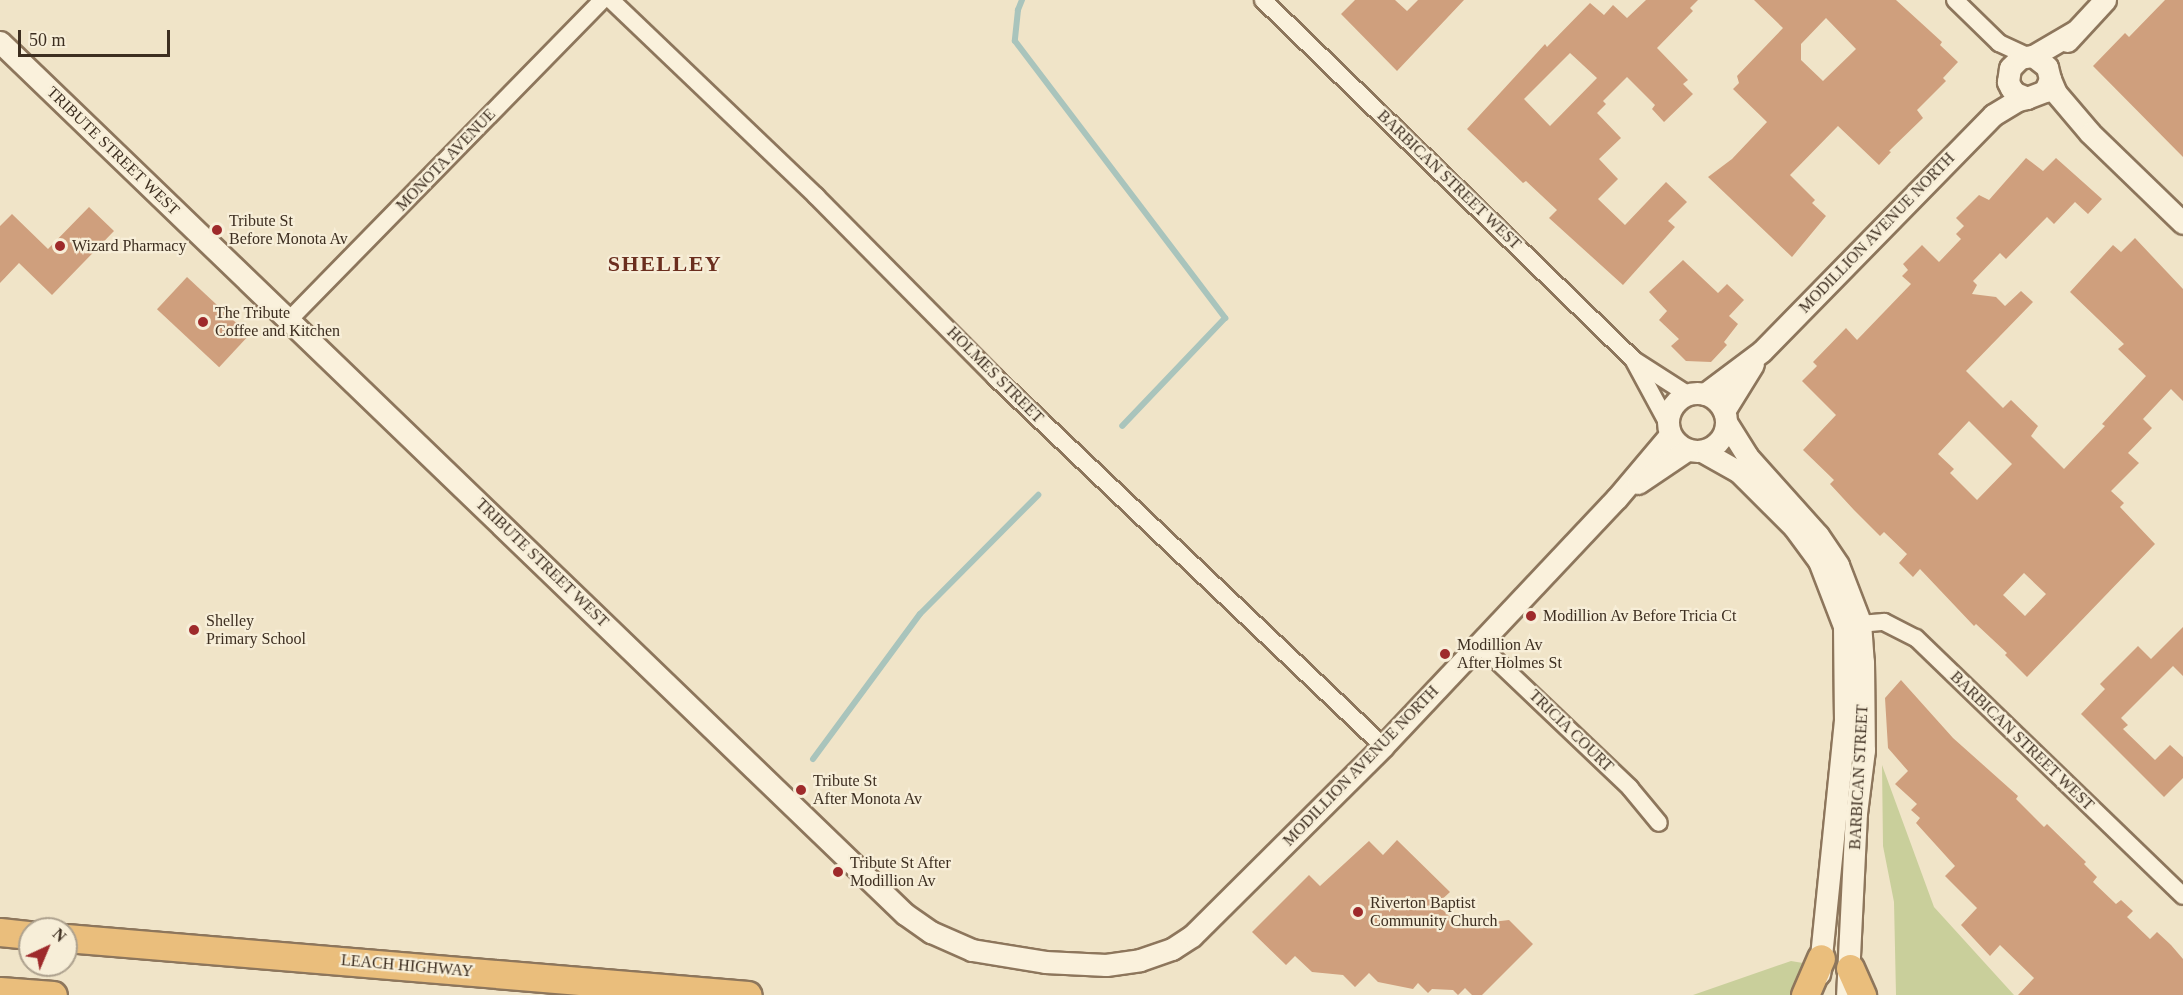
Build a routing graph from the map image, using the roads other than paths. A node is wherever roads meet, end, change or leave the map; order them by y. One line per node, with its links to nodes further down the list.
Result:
1 (602, 0): 14 (street, MONOTA AVENUE)
2 (611, 0): 24 (street, HOLMES STREET)
3 (1263, 0): 16 (street, BARBICAN STREET WEST)
4 (1955, 0): 7 (street)
5 (2105, 0): 8 (street)
6 (0, 42): 14 (street, TRIBUTE STREET WEST)
7 (1999, 43): 8 (street); 9 (street)
8 (2039, 65): 9 (street); 10 (street); 12 (street)
9 (2008, 78): 10 (street); 11 (street, MODILLION AVENUE NORTH)
10 (2031, 97): 11 (street, MODILLION AVENUE NORTH); 12 (street)
11 (1993, 116): 15 (street, MODILLION AVENUE NORTH)
12 (2090, 133): 13 (street)
13 (2183, 223)
14 (290, 319): 31 (street, TRIBUTE STREET WEST)
15 (1762, 351): 17 (street, MODILLION AVENUE NORTH); 18 (street, MODILLION AVENUE NORTH)
16 (1634, 360): 17 (street, BARBICAN STREET WEST); 19 (street, BARBICAN STREET WEST)
17 (1696, 394): 18 (street, BARBICAN STREET WEST); 19 (street)
18 (1725, 416): 20 (street); 22 (street, BARBICAN STREET)
19 (1668, 428): 20 (street, BARBICAN STREET WEST); 21 (street, MODILLION AVENUE NORTH)
20 (1694, 451): 21 (street, MODILLION AVENUE NORTH); 22 (street, BARBICAN STREET)
21 (1616, 499): 23 (street, MODILLION AVENUE NORTH)
22 (1852, 624): 26 (street, BARBICAN STREET WEST); 30 (street, BARBICAN STREET); 32 (street, BARBICAN STREET)
23 (1478, 643): 24 (street, MODILLION AVENUE NORTH); 25 (street, TRICIA COURT)
24 (1383, 746): 31 (street, MODILLION AVENUE NORTH)
25 (1659, 823)
26 (2183, 896)
27 (0, 932): 28 (highway)
28 (18, 934)
29 (78, 939): 35 (highway, LEACH HIGHWAY)
30 (1821, 958): 36 (highway); 37 (street, BARBICAN STREET)
31 (1140, 960)
32 (1850, 968): 38 (street, BARBICAN STREET); 39 (highway)
33 (0, 991): 34 (highway)
34 (53, 995)
35 (748, 995)
36 (1805, 995)
37 (1817, 995)
38 (1847, 995)
39 (1862, 995)

